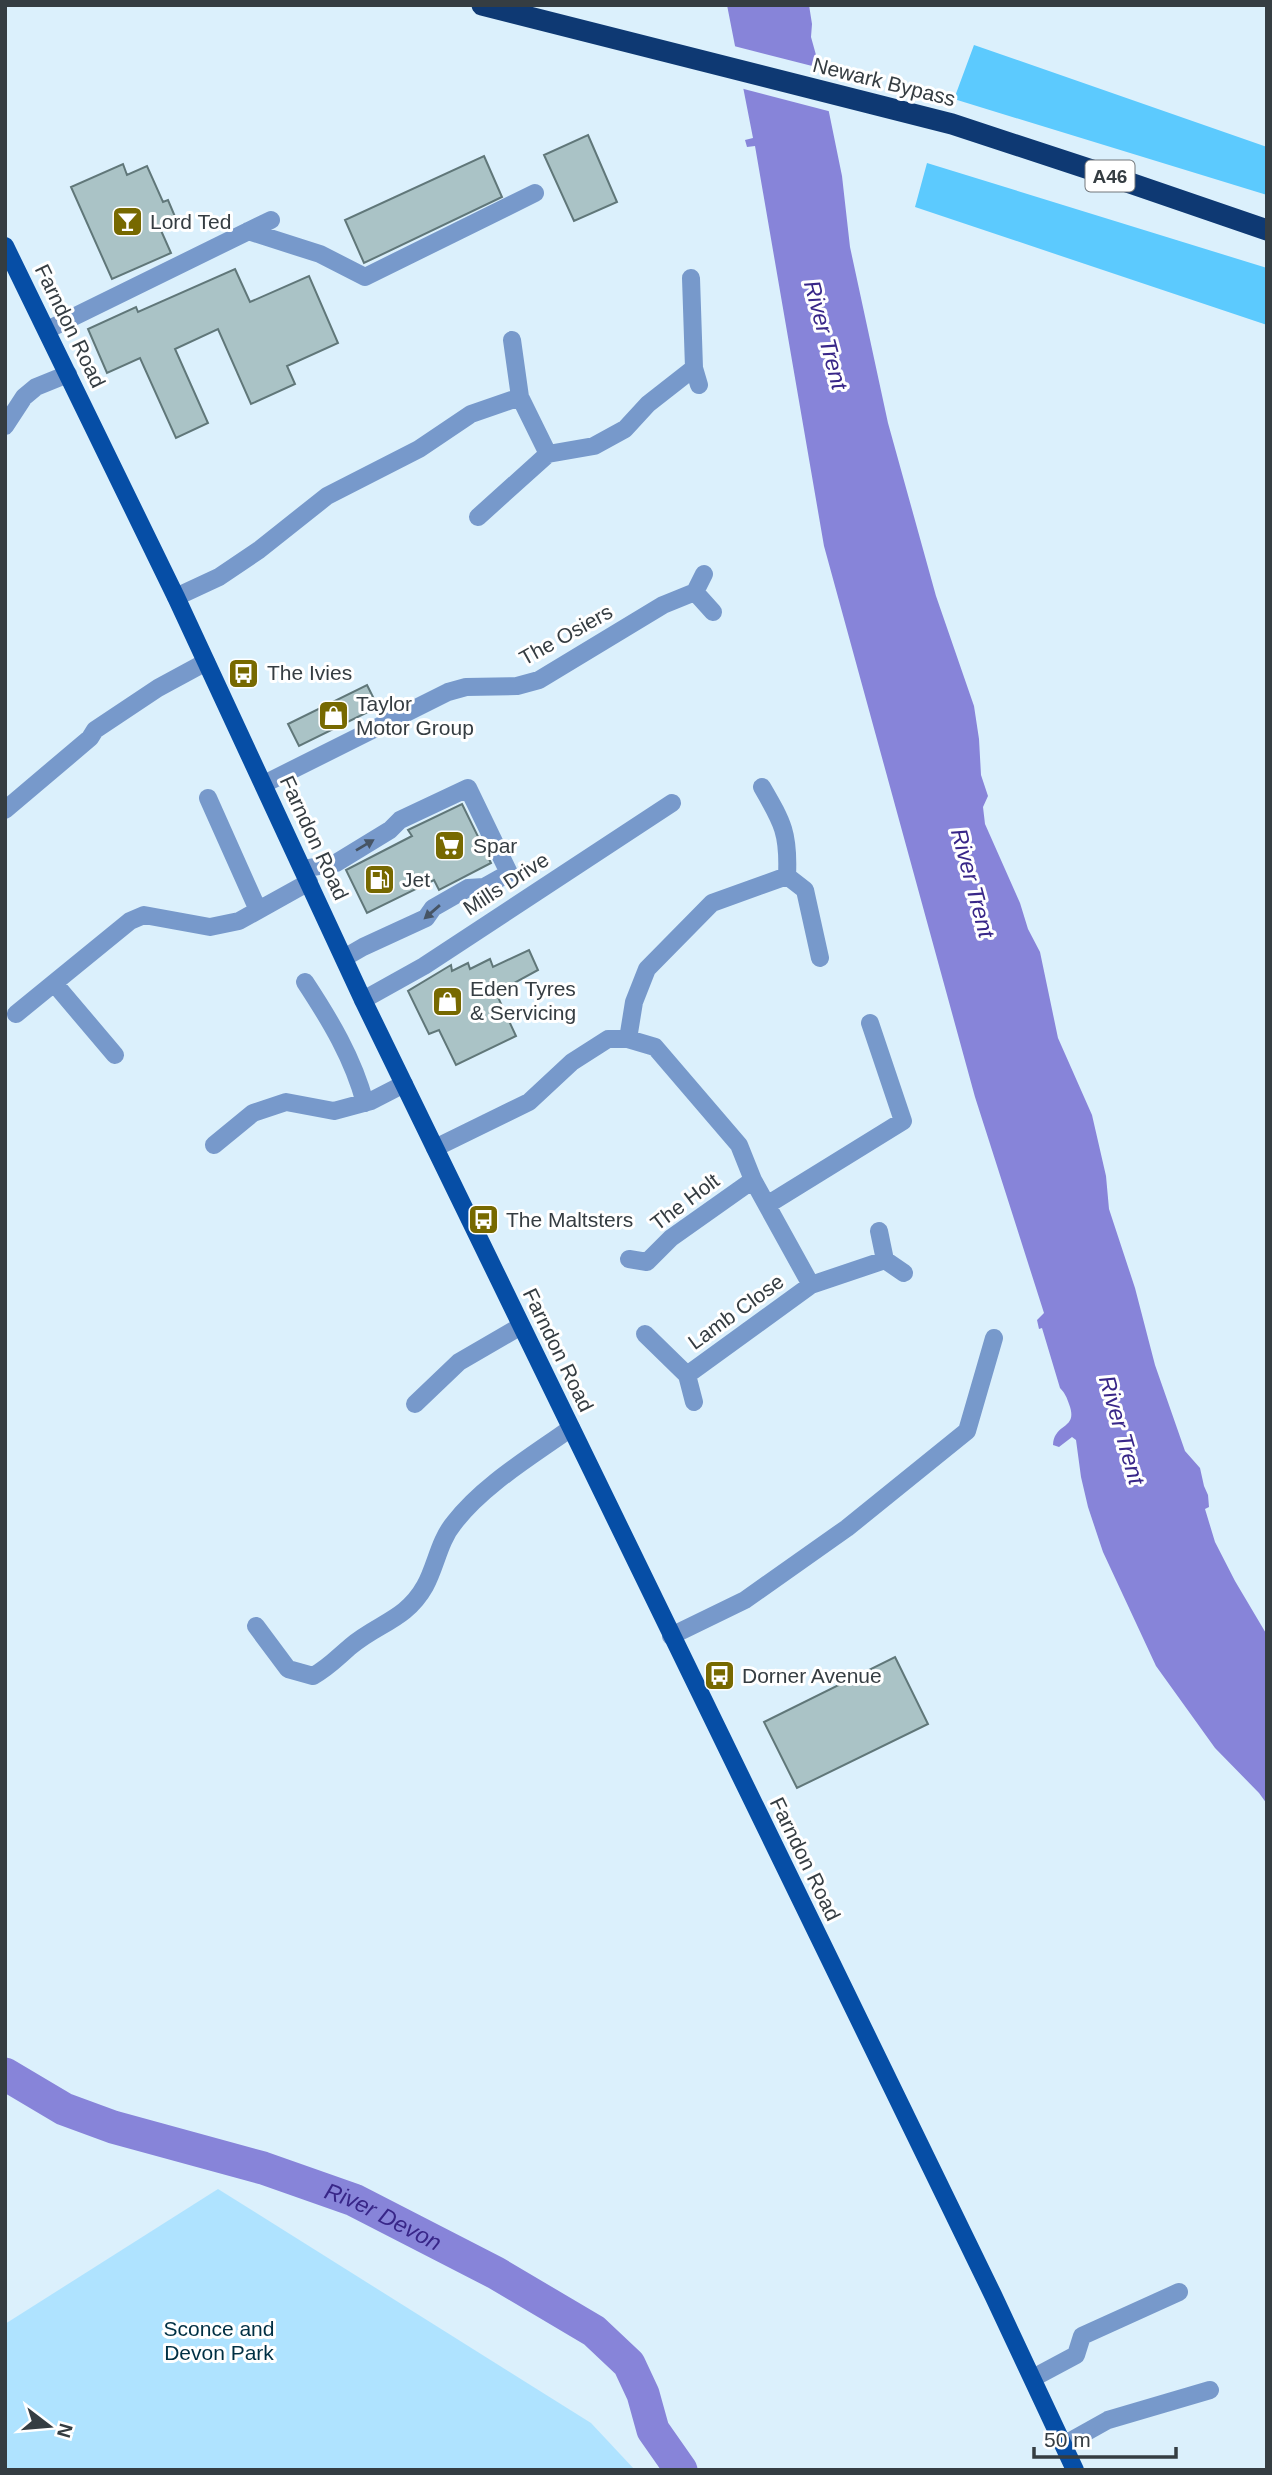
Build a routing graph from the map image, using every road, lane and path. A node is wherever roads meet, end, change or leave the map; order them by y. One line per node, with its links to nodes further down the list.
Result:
1 (482, 5): 4 (highway, Newark Bypass / A46)
2 (535, 193): 5 (street)
3 (271, 220): 5 (street)
4 (1267, 230)
5 (248, 232): 8 (street)
6 (5, 246): 8 (main road, Farndon Road)
7 (691, 278): 13 (street)
8 (47, 330): 10 (main road, Farndon Road)
9 (512, 340): 11 (street)
10 (68, 374): 12 (street); 17 (main road, Farndon Road)
11 (520, 397): 13 (street); 17 (street)
12 (5, 426)
13 (548, 454): 14 (street)
14 (478, 517)
15 (704, 573): 16 (street)
16 (695, 592): 18 (street); 20 (street, The Osiers)
17 (176, 597): 19 (main road, Farndon Road)
18 (713, 612)
19 (206, 662): 20 (main road, Farndon Road); 24 (street)
20 (264, 784): 25 (main road, Farndon Road)
21 (762, 787): 26 (street)
22 (208, 798): 27 (street)
23 (672, 803): 32 (street, Mills Drive)
24 (5, 810)
25 (306, 875): 27 (street); 28 (main road, Farndon Road); 28 (street, one-way to 28)
26 (788, 876): 29 (street); 35 (street)
27 (258, 910): 31 (street)
28 (344, 958): 32 (main road, Farndon Road)
29 (820, 958)
30 (304, 982): 38 (street)
31 (54, 983): 33 (street); 36 (street)
32 (363, 1000): 37 (main road, Farndon Road)
33 (16, 1014)
34 (870, 1023): 42 (street)
35 (628, 1039): 40 (street); 41 (street)
36 (115, 1055)
37 (404, 1084): 38 (street); 40 (main road, Farndon Road)
38 (365, 1103): 39 (street)
39 (214, 1145)
40 (435, 1148): 48 (main road, Farndon Road)
41 (752, 1180): 42 (street); 45 (street, The Holt)
42 (767, 1205): 47 (street, Lamb Close)
43 (879, 1231): 44 (street)
44 (885, 1260): 46 (street); 47 (street, Lamb Close)
45 (645, 1265)
46 (904, 1273)
47 (811, 1284): 51 (street, Lamb Close)
48 (521, 1326): 53 (street); 54 (main road, Farndon Road)
49 (645, 1334): 51 (street, Lamb Close)
50 (994, 1338): 56 (street)
51 (687, 1376): 52 (street, Lamb Close)
52 (694, 1402)
53 (415, 1404)
54 (570, 1429): 55 (street); 56 (main road, Farndon Road)
55 (256, 1626)
56 (671, 1636): 58 (main road, Farndon Road)
57 (1179, 2292): 58 (street)
58 (1033, 2378): 60 (main road, Farndon Road)
59 (1210, 2390): 60 (street)
60 (1065, 2444): 61 (main road, Farndon Road)
61 (1075, 2470)

